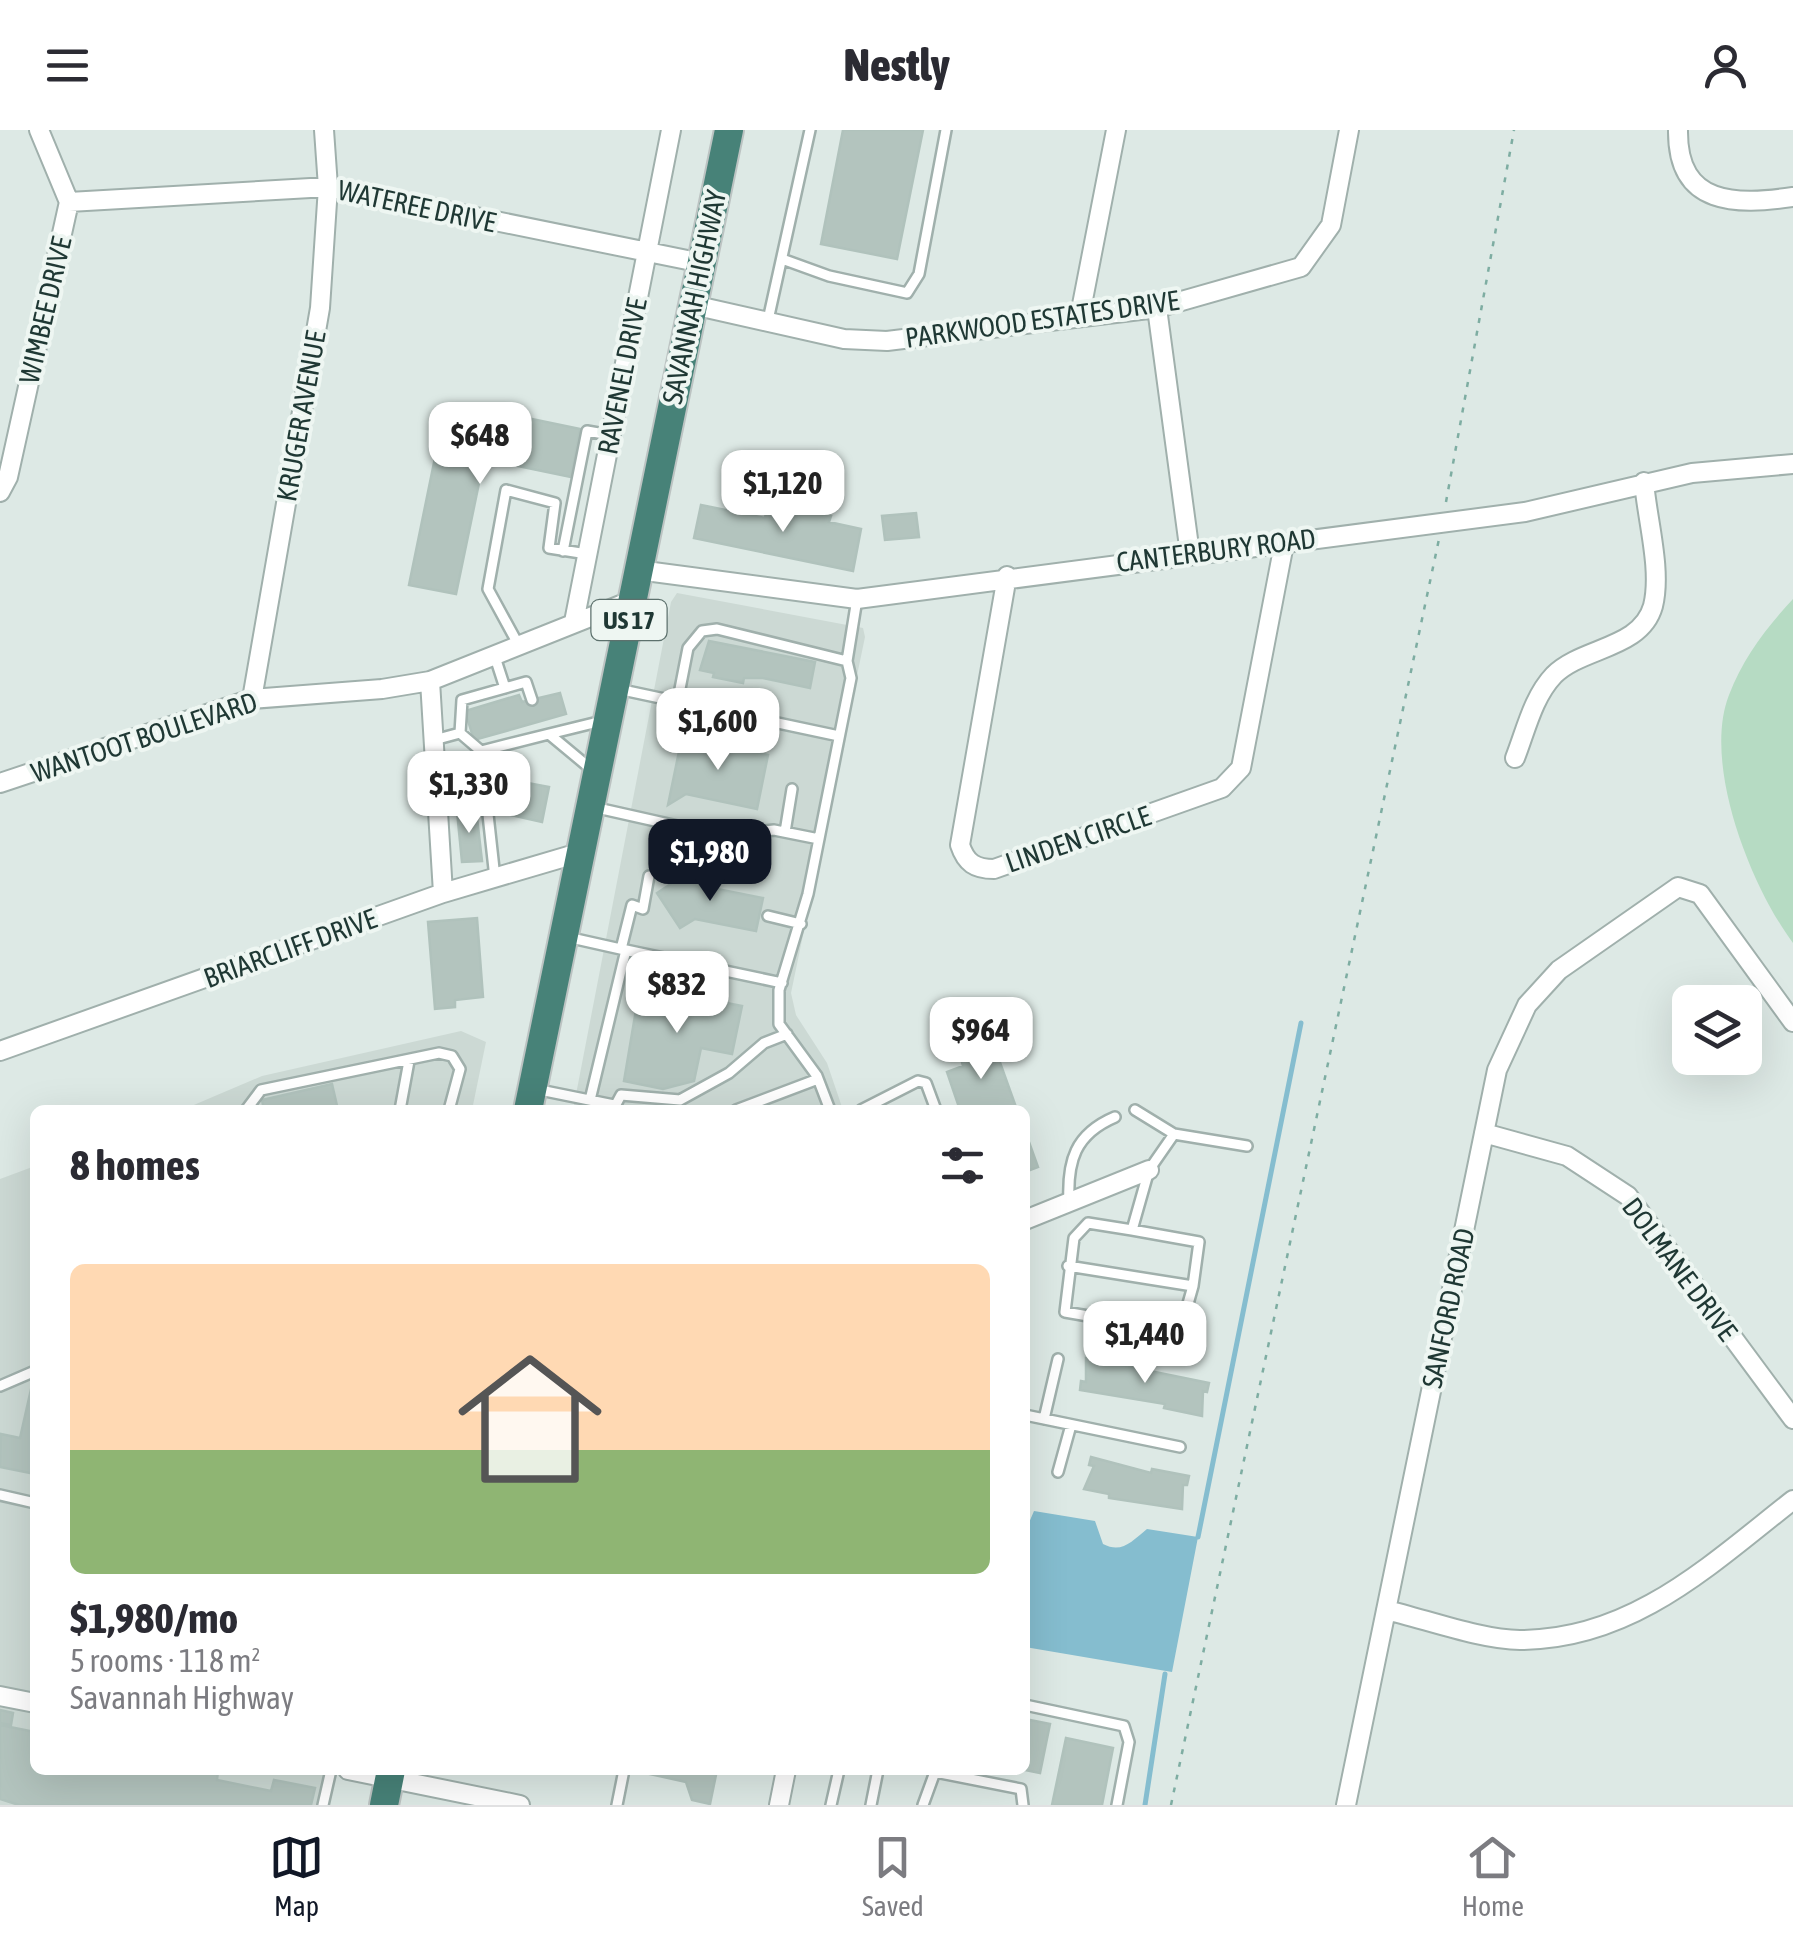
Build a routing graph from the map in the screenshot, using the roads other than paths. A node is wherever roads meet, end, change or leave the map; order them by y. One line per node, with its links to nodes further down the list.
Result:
1 (40, 130): 12 (street, WIMBEE DRIVE)
2 (324, 130): 10 (street, KRUGER AVENUE)
3 (671, 130): 13 (street, RAVENEL DRIVE)
4 (729, 130): 15 (highway, SAVANNAH HIGHWAY / US 17)
5 (810, 130): 14 (lane)
6 (946, 130): 14 (lane)
7 (1116, 130): 18 (street)
8 (1349, 130): 17 (street, PARKWOOD ESTATES DRIVE)
9 (1678, 130): 11 (street)
10 (328, 187): 12 (street, WATEREE DRIVE); 13 (street, WATEREE DRIVE); 39 (street, KRUGER AVENUE)
11 (1793, 196)
12 (70, 202): 23 (street, WIMBEE DRIVE)
13 (646, 254): 15 (street, WATEREE DRIVE); 20 (street, RAVENEL DRIVE)
14 (782, 259): 19 (lane)
15 (702, 263): 16 (highway, SAVANNAH HIGHWAY / US 17)
16 (693, 305): 19 (street, PARKWOOD ESTATES DRIVE); 28 (highway, SAVANNAH HIGHWAY / US 17)
17 (1156, 308): 18 (street, PARKWOOD ESTATES DRIVE); 27 (street)
18 (1080, 315): 19 (street, PARKWOOD ESTATES DRIVE)
19 (768, 320)
20 (610, 435): 25 (lane); 26 (street, RAVENEL DRIVE)
21 (1793, 464): 22 (street, CANTERBURY ROAD)
22 (1644, 482): 24 (street, CANTERBURY ROAD); 52 (street)
23 (0, 492)
24 (1284, 544): 27 (street, CANTERBURY ROAD); 29 (street, LINDEN CIRCLE)
25 (563, 550): 26 (lane); 33 (lane)
26 (587, 554): 32 (street, RAVENEL DRIVE)
27 (1190, 554): 29 (street, CANTERBURY ROAD)
28 (638, 570): 30 (street, CANTERBURY ROAD); 31 (highway, SAVANNAH HIGHWAY / US 17)
29 (1008, 576): 30 (street, CANTERBURY ROAD)
30 (857, 599): 35 (lane)
31 (633, 600): 32 (street, WANTOOT BOULEVARD); 37 (highway, SAVANNAH HIGHWAY / US 17)
32 (574, 622): 33 (street, WANTOOT BOULEVARD)
33 (518, 644): 34 (street, WANTOOT BOULEVARD)
34 (494, 654): 36 (street, WANTOOT BOULEVARD); 38 (lane)
35 (847, 661): 40 (lane); 48 (lane)
36 (430, 681): 39 (street, WANTOOT BOULEVARD); 49 (street)
37 (616, 688): 40 (lane); 42 (highway, SAVANNAH HIGHWAY / US 17)
38 (500, 693): 41 (lane); 45 (lane)
39 (252, 699): 54 (street, WANTOOT BOULEVARD)
40 (678, 699): 48 (lane)
41 (532, 700)
42 (609, 719): 46 (lane); 53 (highway, SAVANNAH HIGHWAY / US 17)
43 (538, 722): 46 (lane)
44 (507, 731): 50 (lane)
45 (460, 733): 49 (lane); 51 (lane)
46 (545, 735): 50 (lane); 53 (lane)
47 (486, 736): 51 (lane)
48 (839, 736): 58 (lane)
49 (434, 740): 62 (street)
50 (510, 744): 51 (lane)
51 (485, 750): 61 (lane)
52 (1515, 758)
53 (597, 776): 56 (highway, SAVANNAH HIGHWAY / US 17)
54 (0, 783)
55 (792, 789): 57 (lane)
56 (590, 807): 57 (lane); 59 (highway, SAVANNAH HIGHWAY / US 17)
57 (785, 832): 58 (lane)
58 (819, 839): 64 (lane)
59 (582, 852): 61 (street, BRIARCLIFF DRIVE); 65 (highway, SAVANNAH HIGHWAY / US 17)
60 (649, 876): 66 (lane)
61 (495, 878): 62 (street, BRIARCLIFF DRIVE)
62 (443, 893): 70 (street, BRIARCLIFF DRIVE)
63 (768, 916): 64 (lane)
64 (800, 924): 67 (lane)
65 (564, 937): 66 (lane); 74 (highway, SAVANNAH HIGHWAY / US 17)
66 (624, 949): 67 (lane); 75 (lane)
67 (782, 983): 69 (lane)
68 (1793, 1022): 88 (street, SANFORD ROAD)
69 (787, 1034): 72 (lane); 73 (lane)
70 (0, 1051)
71 (409, 1061): 76 (lane); 77 (lane); 78 (lane)
72 (818, 1079): 82 (lane); 83 (lane)
73 (684, 1096): 80 (lane); 81 (lane)
74 (530, 1099): 75 (lane)
75 (590, 1100): 79 (lane)
76 (250, 1105)
77 (401, 1105)
78 (451, 1105)
79 (604, 1105)
80 (615, 1105)
81 (687, 1105)
82 (749, 1105)
83 (828, 1105)
84 (880, 1105): 85 (lane)
85 (934, 1105)
86 (1135, 1110): 89 (lane)
87 (1115, 1117): 92 (lane)
88 (1484, 1133): 102 (street, DOLMANE DRIVE); 109 (street, SANFORD ROAD)
89 (1174, 1134): 90 (lane); 91 (lane)
90 (1247, 1146)
91 (1150, 1170): 92 (street); 94 (lane)
92 (1070, 1202): 93 (street)
93 (1030, 1218)
94 (1132, 1230): 95 (lane); 96 (lane)
95 (1068, 1266): 96 (lane); 96 (lane)
96 (1193, 1286)
97 (1058, 1358): 101 (lane)
98 (30, 1373): 99 (lane)
99 (0, 1386)
100 (1030, 1416): 101 (lane)
101 (1044, 1419): 103 (lane)
102 (1793, 1420)
103 (1071, 1425): 104 (lane); 105 (lane)
104 (1180, 1447)
105 (1058, 1472)
106 (0, 1495): 108 (lane)
107 (1793, 1500): 109 (street)
108 (30, 1503)
109 (1386, 1610): 131 (street, SANFORD ROAD)
110 (0, 1696): 111 (street)
111 (30, 1702)
112 (1030, 1706): 130 (lane)
113 (329, 1775): 122 (lane)
114 (361, 1775): 121 (street)
115 (623, 1775): 124 (lane)
116 (785, 1775): 125 (street)
117 (838, 1775): 126 (lane)
118 (877, 1775): 127 (lane)
119 (934, 1775): 128 (lane)
120 (950, 1775): 129 (lane)
121 (388, 1785): 123 (street)
122 (324, 1805)
123 (520, 1805)
124 (616, 1805)
125 (779, 1805)
126 (831, 1805)
127 (871, 1805)
128 (923, 1805)
129 (1022, 1805)
130 (1117, 1805)
131 (1346, 1805)

